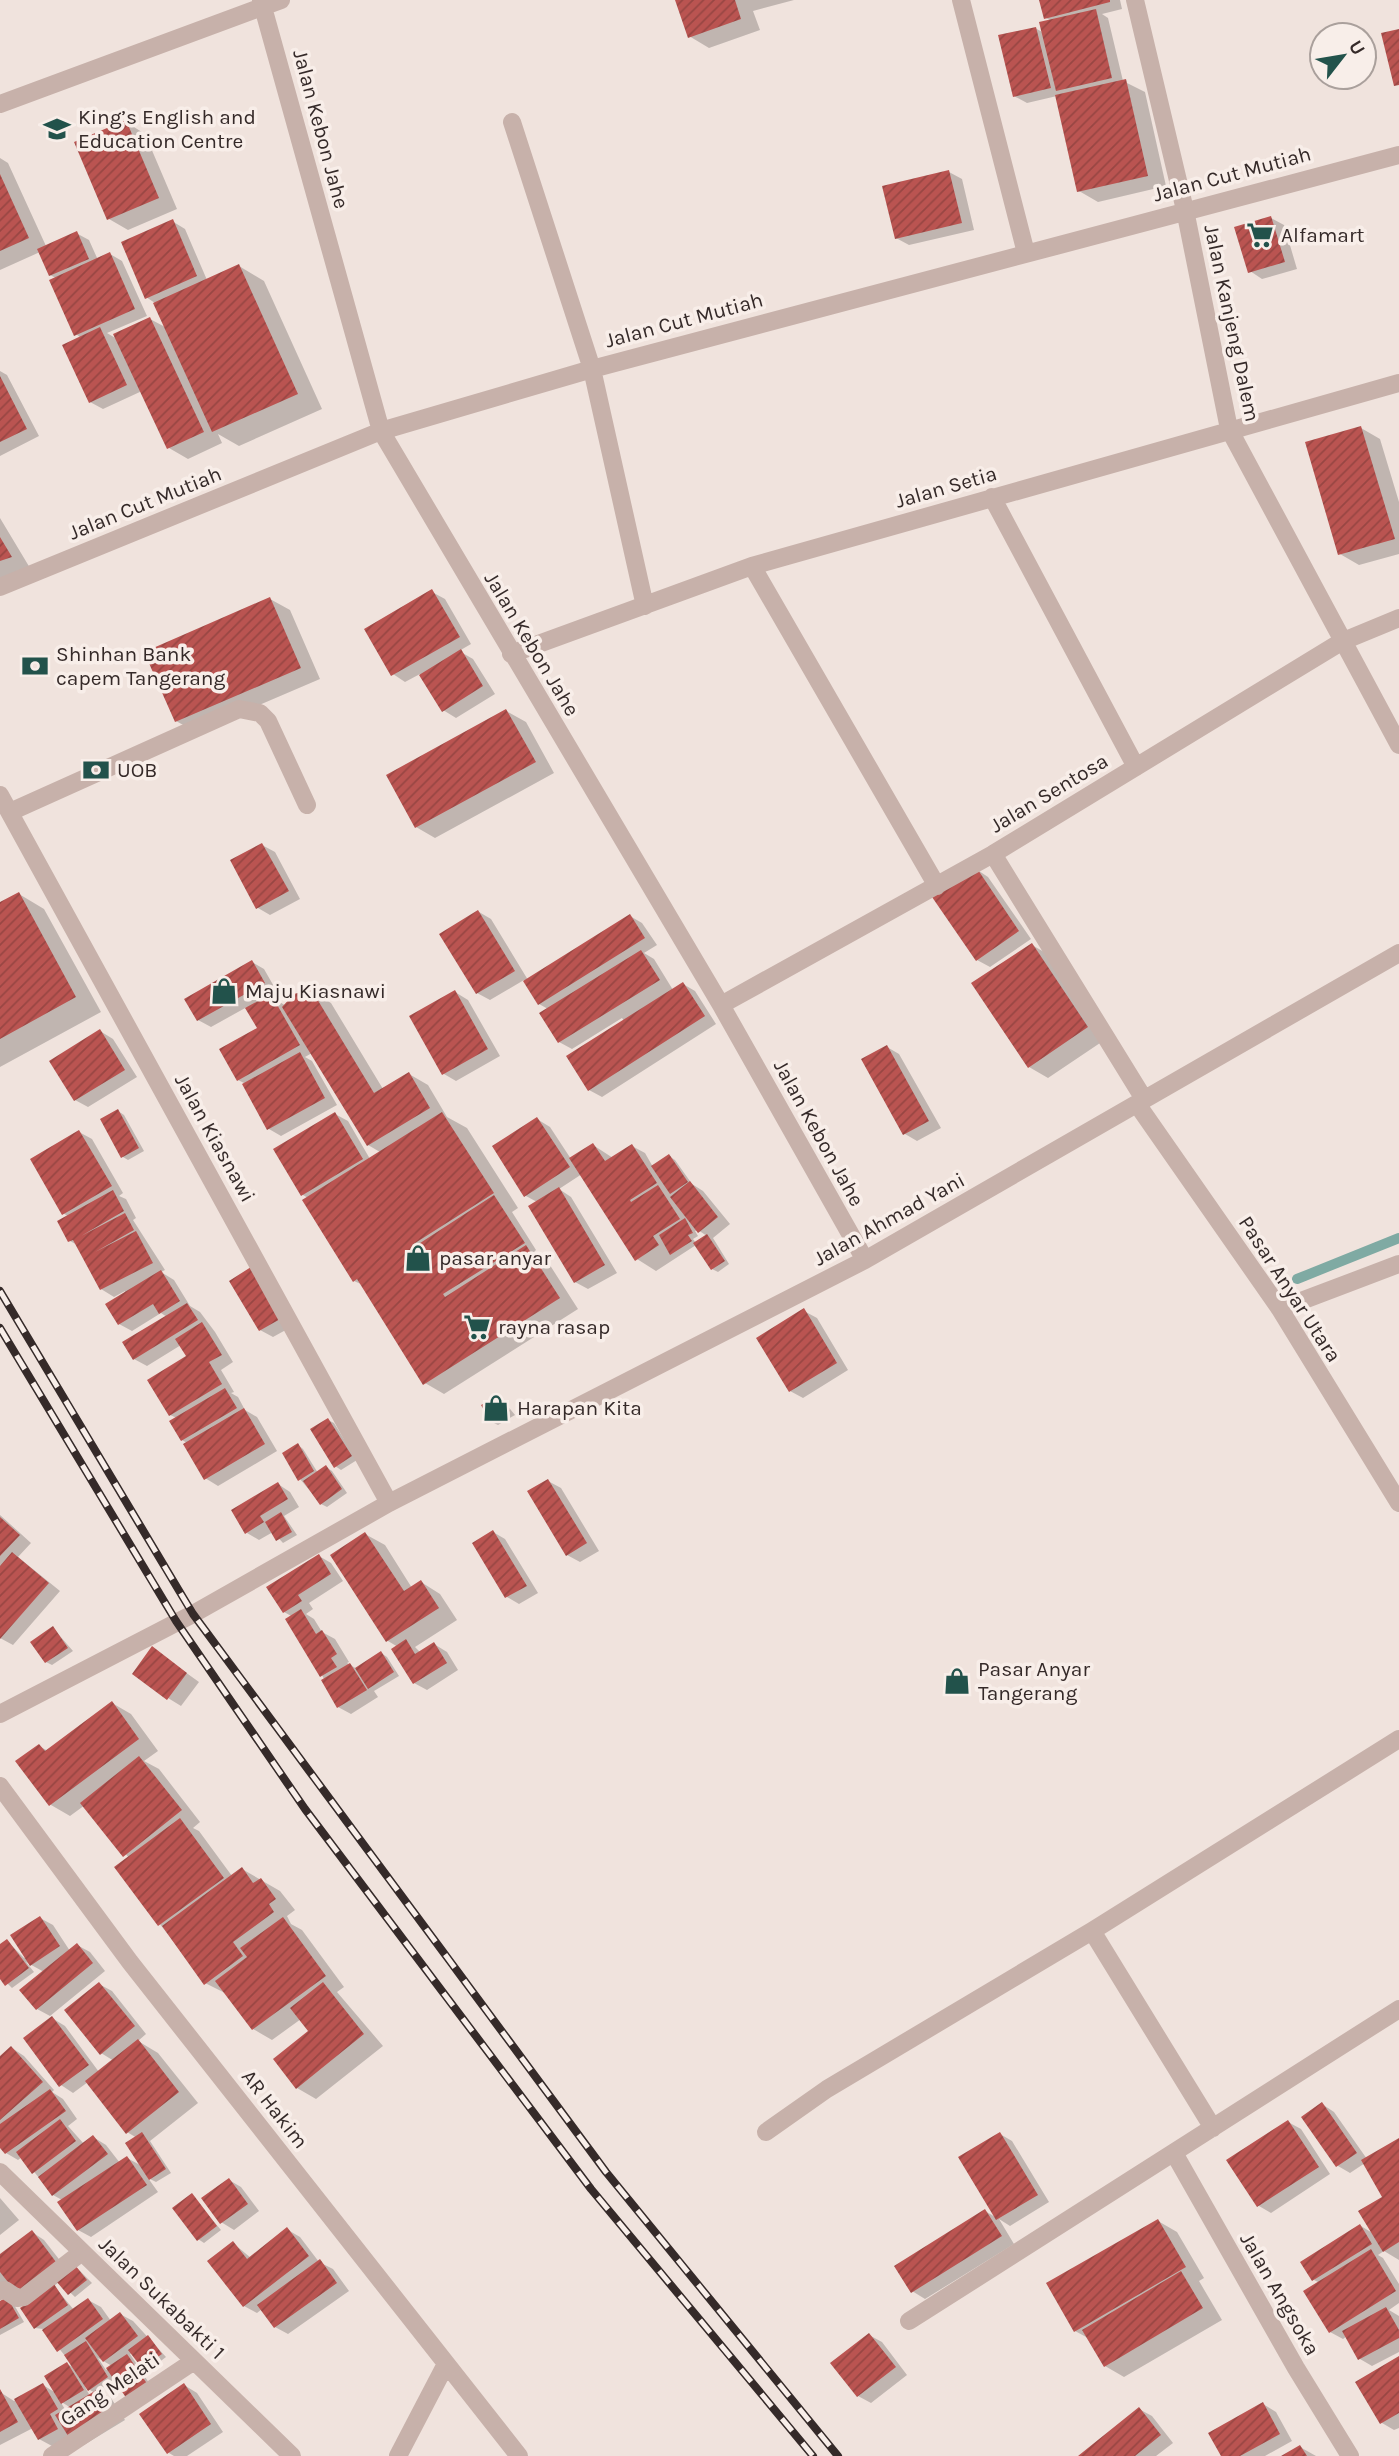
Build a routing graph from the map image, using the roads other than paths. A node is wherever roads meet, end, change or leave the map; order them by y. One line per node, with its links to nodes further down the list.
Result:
1 (961, 0): 8 (street)
2 (1135, 0): 7 (street, Jalan Kanjeng Dalem)
3 (269, 2): 4 (street); 12 (street, Jalan Kebon Jahe)
4 (0, 104)
5 (512, 122): 9 (street)
6 (1399, 155): 7 (street, Jalan Cut Mutiah)
7 (1185, 210): 8 (street, Jalan Cut Mutiah); 11 (street, Jalan Kanjeng Dalem)
8 (1026, 253): 9 (street, Jalan Cut Mutiah)
9 (592, 369): 12 (street, Jalan Cut Mutiah); 16 (street)
10 (1399, 383): 11 (street, Jalan Setia)
11 (1229, 429): 13 (street, Jalan Setia); 18 (street, Jalan Kanjeng Dalem)
12 (381, 431): 15 (street, Jalan Cut Mutiah); 19 (street, Jalan Kebon Jahe)
13 (992, 497): 14 (street, Jalan Setia); 21 (street)
14 (752, 566): 16 (street, Jalan Setia); 26 (street)
15 (0, 587)
16 (645, 606): 19 (street, Jalan Setia)
17 (1399, 618): 18 (street, Jalan Sentosa)
18 (1341, 642): 20 (street, Jalan Kanjeng Dalem); 21 (street, Jalan Sentosa)
19 (511, 654): 28 (street, Jalan Kebon Jahe)
20 (1399, 745)
21 (1136, 767): 25 (street, Jalan Sentosa)
22 (0, 795): 24 (street, Jalan Kiasnawi)
23 (307, 805): 24 (street)
24 (9, 812): 33 (street, Jalan Kiasnawi)
25 (993, 854): 26 (street, Jalan Sentosa); 29 (street, Pasar Anyar Utara)
26 (937, 886): 28 (street, Jalan Sentosa)
27 (1399, 953): 29 (street, Jalan Ahmad Yani)
28 (721, 1005): 30 (street, Jalan Kebon Jahe)
29 (1141, 1101): 30 (street, Jalan Ahmad Yani); 32 (street, Pasar Anyar Utara)
30 (865, 1260): 33 (street, Jalan Ahmad Yani)
31 (1399, 1264): 32 (street)
32 (1280, 1309): 34 (street, Pasar Anyar Utara)
33 (389, 1503): 35 (street, Jalan Ahmad Yani)
34 (1399, 1503)
35 (0, 1714)
36 (1399, 1739): 38 (street)
37 (0, 1786): 48 (street, AR Hakim)
38 (1091, 1931): 40 (street); 41 (street)
39 (1399, 2010): 40 (street)
40 (1213, 2128): 42 (street)
41 (766, 2132)
42 (1174, 2153): 46 (street); 53 (street, Jalan Angsoka)
43 (0, 2172): 44 (street, Jalan Sukabakti 1)
44 (82, 2252): 45 (street); 47 (street, Jalan Sukabakti 1)
45 (0, 2291)
46 (909, 2320)
47 (194, 2361): 49 (street, Gang Melati); 50 (street, Jalan Sukabakti 1)
48 (446, 2364): 51 (street); 52 (street, AR Hakim)
49 (52, 2456)
50 (292, 2456)
51 (398, 2456)
52 (519, 2456)
53 (1350, 2456)

